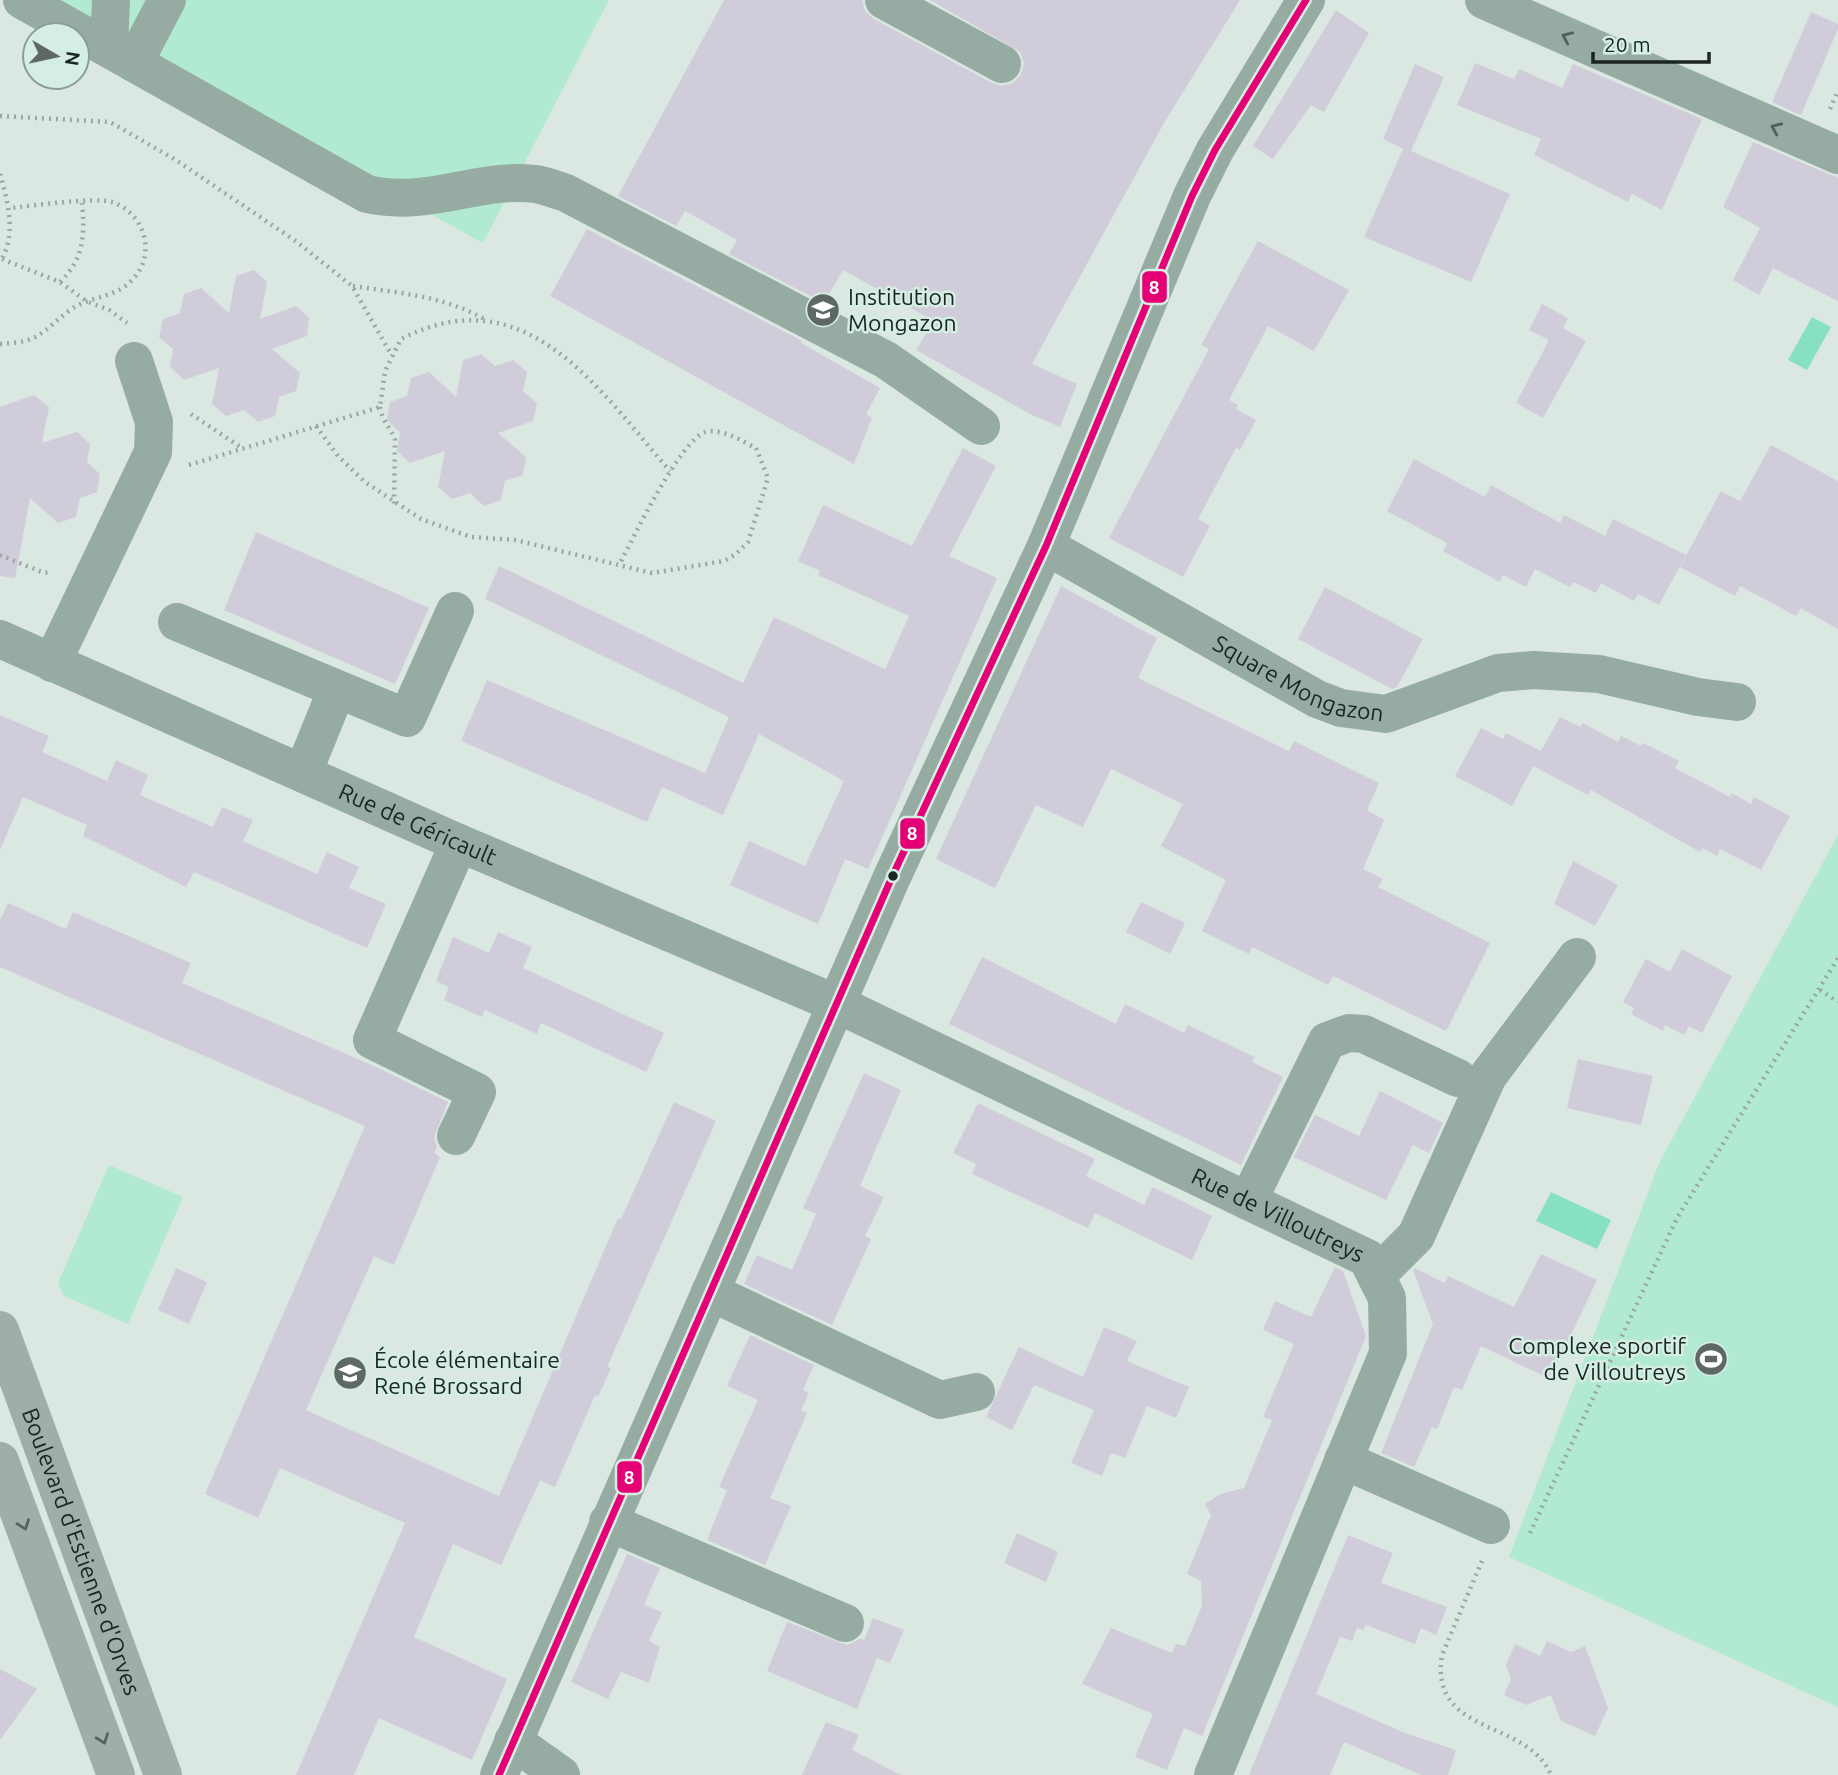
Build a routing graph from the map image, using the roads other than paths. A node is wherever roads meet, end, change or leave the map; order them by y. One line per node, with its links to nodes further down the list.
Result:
1 (22, 0): 7 (street)
2 (111, 0): 7 (street)
3 (167, 0): 7 (street)
4 (884, 0): 8 (street)
5 (1306, 0): 12 (street)
6 (1484, 0): 9 (street, one-way to 6)
7 (121, 56): 11 (street)
8 (1002, 64)
9 (1838, 155)
10 (134, 361): 16 (street)
11 (981, 426)
12 (1046, 546): 18 (street, Square Mongazon); 22 (street)
13 (455, 611): 17 (street)
14 (177, 622): 17 (street)
15 (0, 639): 16 (street, Rue de Géricault)
16 (52, 663): 19 (street, Rue de Géricault)
17 (337, 689): 19 (street)
18 (1737, 702)
19 (303, 773): 20 (street, Rue de Géricault)
20 (459, 843): 22 (street, Rue de Géricault); 24 (street)
21 (1577, 957): 26 (street)
22 (837, 1004): 25 (street, Rue de Villoutreys); 27 (street)
23 (1458, 1079): 25 (street)
24 (456, 1136)
25 (1248, 1201): 26 (street, Rue de Villoutreys)
26 (1376, 1276): 30 (street, Rue de Villoutreys)
27 (710, 1292): 29 (street); 32 (street)
28 (0, 1330): 37 (main road, Boulevard d'Estienne d'Orves)
29 (976, 1392)
30 (1343, 1460): 33 (street); 39 (street, Rue de Villoutreys)
31 (0, 1461): 36 (main road, Boulevard d'Estienne d'Orves, one-way to 36)
32 (608, 1522): 34 (street); 35 (street)
33 (1487, 1542)
34 (845, 1623)
35 (506, 1758): 38 (street)
36 (116, 1775)
37 (163, 1775)
38 (561, 1775)
39 (1213, 1775)

